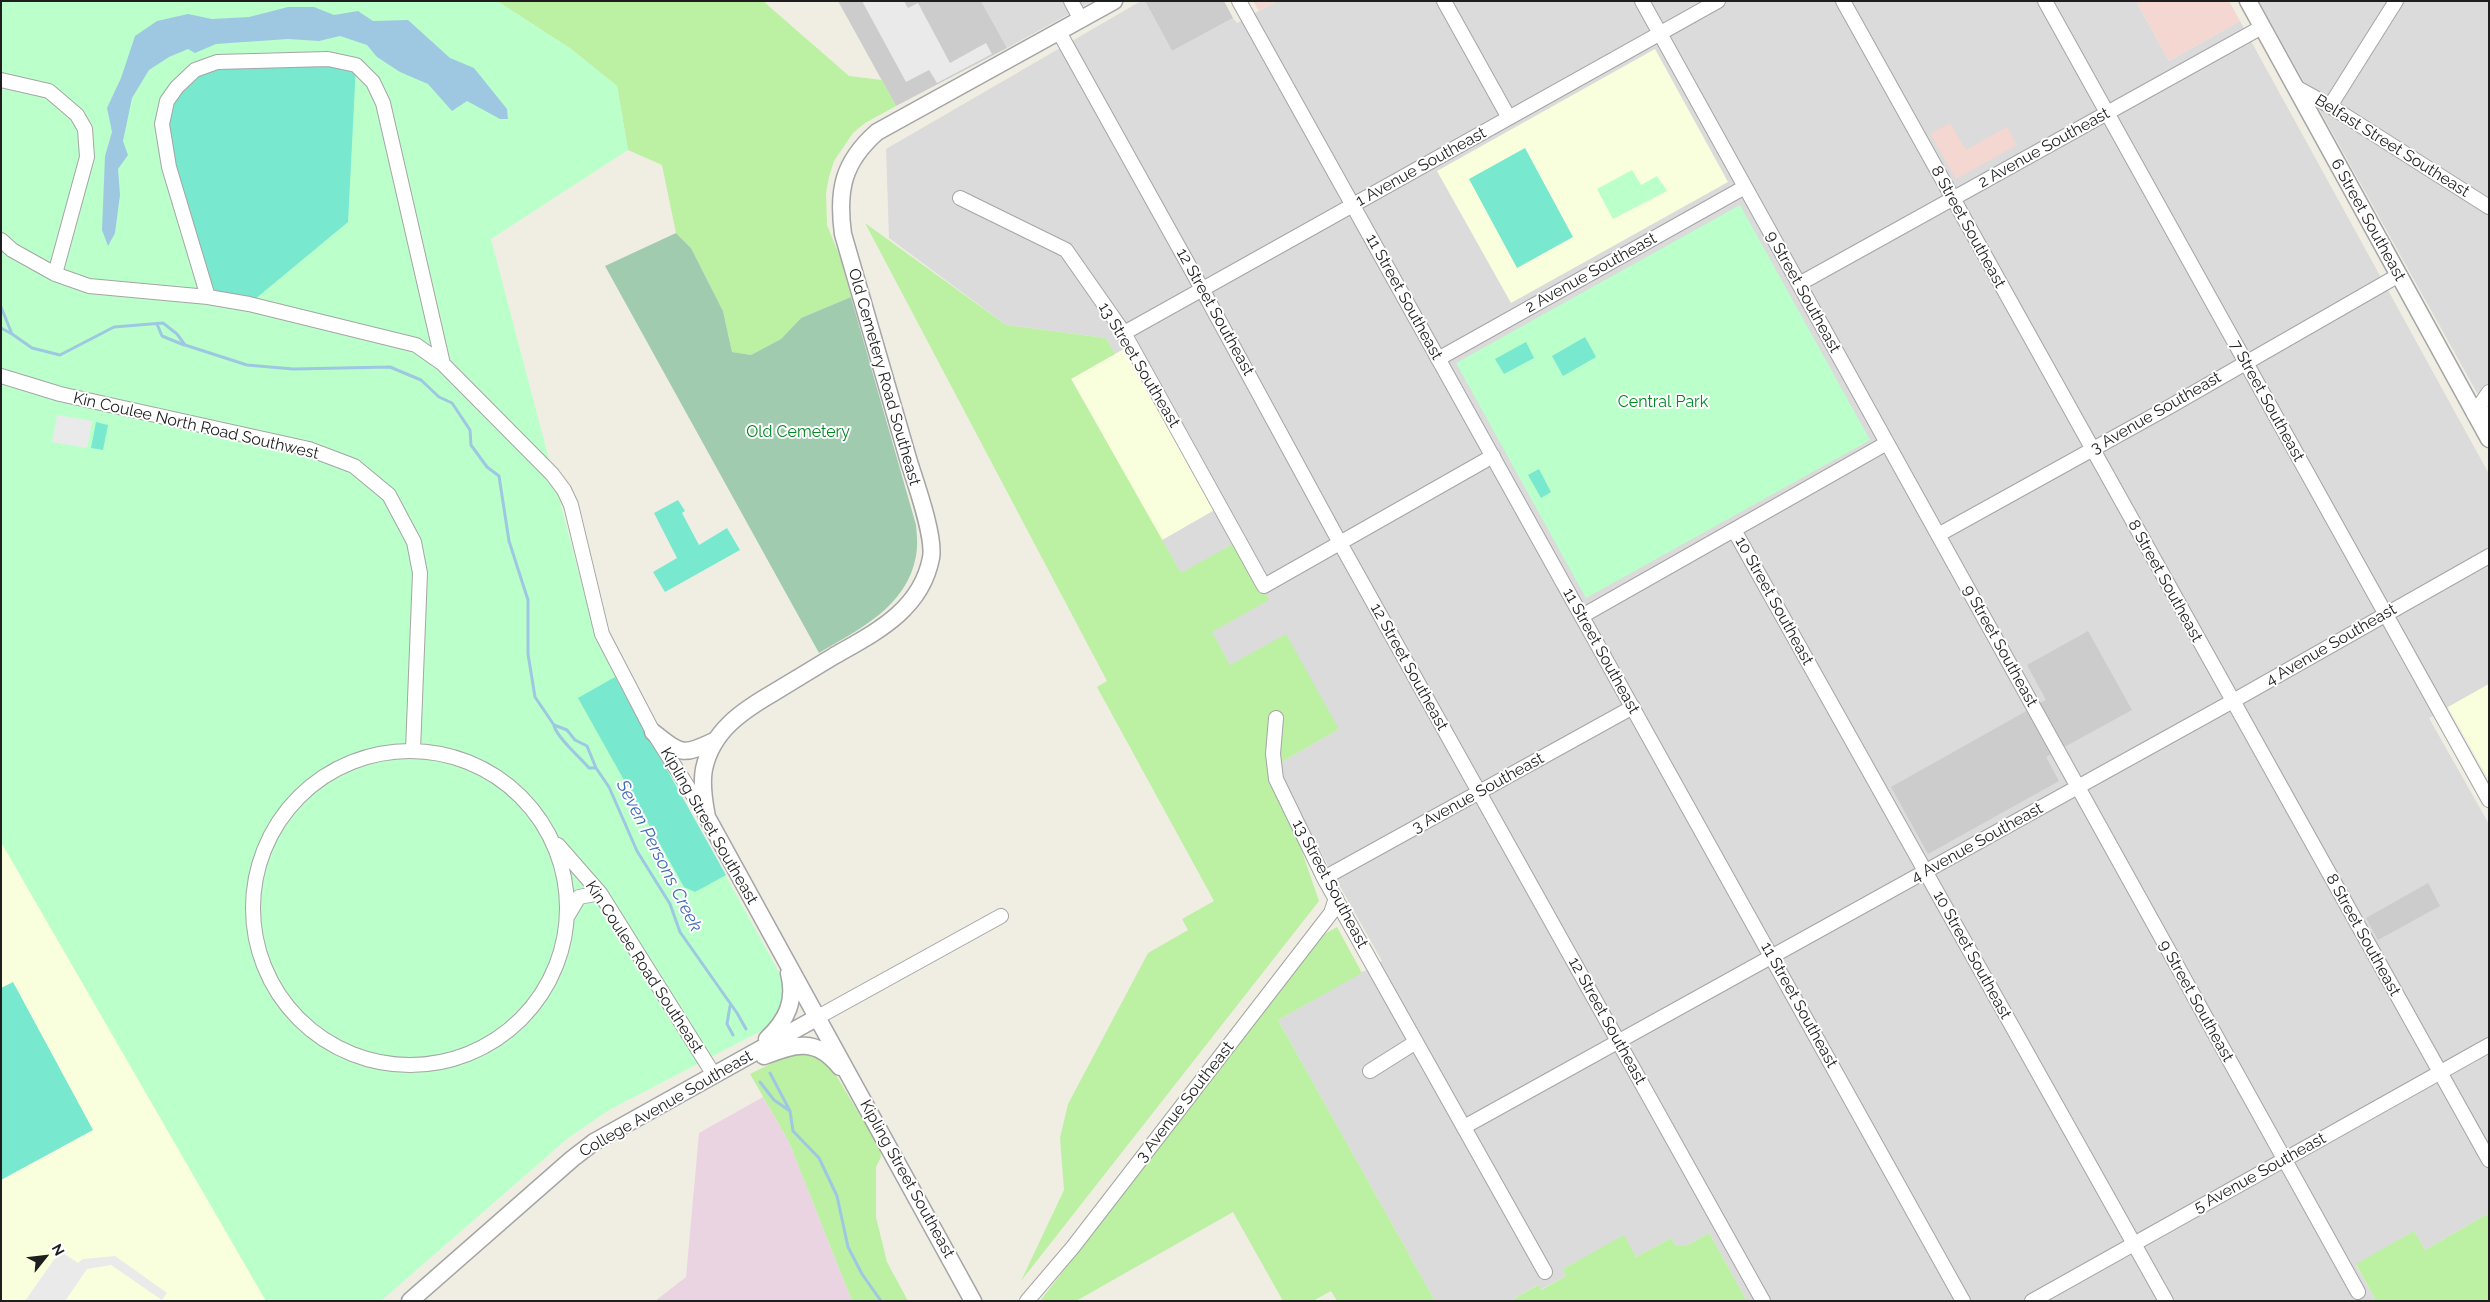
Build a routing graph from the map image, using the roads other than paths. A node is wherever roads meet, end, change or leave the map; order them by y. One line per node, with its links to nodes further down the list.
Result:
1 (1071, 1): 11 (street)
2 (1114, 1): 11 (street, Old Cemetery Road Southeast)
3 (1239, 1): 23 (street, 11 Street Southeast)
4 (1444, 1): 19 (street)
5 (1642, 1): 14 (street, 9 Street Southeast)
6 (1718, 1): 14 (street, 1 Avenue Southeast)
7 (1843, 1): 22 (street, 8 Street Southeast)
8 (2045, 1): 18 (street, 7 Street Southeast)
9 (2248, 1): 12 (street, 6 Street Southeast)
10 (2396, 1): 17 (street)
11 (1081, 20): 13 (street, Old Cemetery Road Southeast)
12 (2262, 27): 16 (street, 6 Street Southeast); 18 (street, 2 Avenue Southeast)
13 (1059, 32): 29 (street, 12 Street Southeast); 54 (street, Old Cemetery Road Southeast)
14 (1660, 34): 19 (street, 1 Avenue Southeast); 20 (street, 9 Street Southeast)
15 (1, 80): 26 (street)
16 (2294, 86): 17 (street, Belfast Street Southeast); 27 (street, 6 Street Southeast)
17 (2330, 106): 24 (street, Belfast Street Southeast)
18 (2107, 113): 22 (street, 2 Avenue Southeast); 35 (street, 7 Street Southeast)
19 (1509, 118): 23 (street, 1 Avenue Southeast)
20 (1745, 187): 28 (street, 9 Street Southeast); 34 (street, 2 Avenue Southeast)
21 (960, 198): 32 (street, 13 Street Southeast)
22 (1953, 199): 28 (street, 2 Avenue Southeast); 42 (street, 8 Street Southeast)
23 (1353, 206): 29 (street, 1 Avenue Southeast); 34 (street, 11 Street Southeast)
24 (2489, 207)
25 (1, 240): 26 (street)
26 (55, 274): 30 (street)
27 (2399, 276): 35 (street, 3 Avenue Southeast); 39 (street, 6 Street Southeast)
28 (1799, 284): 41 (street, 9 Street Southeast)
29 (1202, 289): 32 (street, 1 Avenue Southeast); 46 (street, 12 Street Southeast)
30 (208, 297): 31 (street); 33 (street)
31 (435, 332): 33 (street); 36 (street)
32 (1124, 333): 46 (street, 13 Street Southeast)
33 (416, 345): 36 (street)
34 (1438, 358): 43 (street, 11 Street Southeast)
35 (2246, 362): 42 (street, 3 Avenue Southeast); 48 (street, 7 Street Southeast)
36 (443, 364): 53 (street, Kipling Street Southeast)
37 (1, 376): 55 (street, Kin Coulee North Road Southwest)
38 (2489, 392): 39 (street)
39 (2480, 413): 40 (street, 6 Street Southeast)
40 (2489, 439)
41 (1887, 443): 44 (street); 45 (street, 9 Street Southeast)
42 (2092, 450): 45 (street, 3 Avenue Southeast); 50 (street, 8 Street Southeast)
43 (1493, 456): 46 (street); 49 (street, 11 Street Southeast)
44 (1734, 530): 49 (street); 61 (street, 10 Street Southeast)
45 (1938, 535): 56 (street, 9 Street Southeast)
46 (1340, 543): 57 (street, 12 Street Southeast)
47 (2489, 556): 48 (street, 4 Avenue Southeast)
48 (2386, 613): 50 (street, 4 Avenue Southeast); 58 (street, 7 Street Southeast)
49 (1582, 616): 51 (street, 11 Street Southeast)
50 (2233, 702): 56 (street, 4 Avenue Southeast); 76 (street, 8 Street Southeast)
51 (1632, 707): 57 (street, 3 Avenue Southeast); 67 (street, 11 Street Southeast)
52 (1276, 718): 62 (street, 13 Street Southeast)
53 (654, 732): 54 (street); 59 (street, Kipling Street Southeast)
54 (716, 740): 59 (street)
55 (413, 750): 60 (street); 66 (street)
56 (2078, 787): 61 (street, 4 Avenue Southeast); 79 (street, 9 Street Southeast)
57 (1479, 792): 62 (street, 3 Avenue Southeast); 71 (street, 12 Street Southeast)
58 (2489, 800)
59 (716, 832): 68 (street, Kipling Street Southeast)
60 (552, 839): 63 (street, Kin Coulee Road Southeast); 66 (street)
61 (1925, 872): 67 (street, 4 Avenue Southeast); 81 (street, 10 Street Southeast)
62 (1324, 878): 64 (street, 13 Street Southeast)
63 (600, 894): 66 (street); 75 (street, Kin Coulee Road Southeast)
64 (1336, 898): 70 (street, 13 Street Southeast); 86 (street, 3 Avenue Southeast)
65 (1001, 916): 69 (street)
66 (567, 917)
67 (1772, 957): 71 (street, 4 Avenue Southeast); 88 (street, 11 Street Southeast)
68 (785, 958): 69 (street, Kipling Street Southeast); 73 (street)
69 (818, 1017): 73 (street, College Avenue Southeast); 77 (street, Kipling Street Southeast)
70 (1416, 1042): 74 (street); 78 (street, 13 Street Southeast)
71 (1618, 1042): 78 (street, 4 Avenue Southeast); 87 (street, 12 Street Southeast)
72 (2489, 1046): 76 (street, 5 Avenue Southeast)
73 (753, 1053): 75 (street, College Avenue Southeast)
74 (1370, 1071)
75 (719, 1072): 77 (street); 84 (street, College Avenue Southeast)
76 (2440, 1073): 79 (street, 5 Avenue Southeast); 80 (street, 8 Street Southeast)
77 (856, 1086): 85 (street, Kipling Street Southeast)
78 (1464, 1127): 82 (street, 13 Street Southeast)
79 (2285, 1160): 81 (street, 5 Avenue Southeast); 83 (street, 9 Street Southeast)
80 (2489, 1160)
81 (2134, 1244): 89 (street, 5 Avenue Southeast); 90 (street, 10 Street Southeast)
82 (1545, 1272)
83 (2358, 1292)
84 (410, 1301)
85 (973, 1301)
86 (1027, 1301)
87 (1763, 1301)
88 (1964, 1301)
89 (2032, 1301)
90 (2166, 1301)

